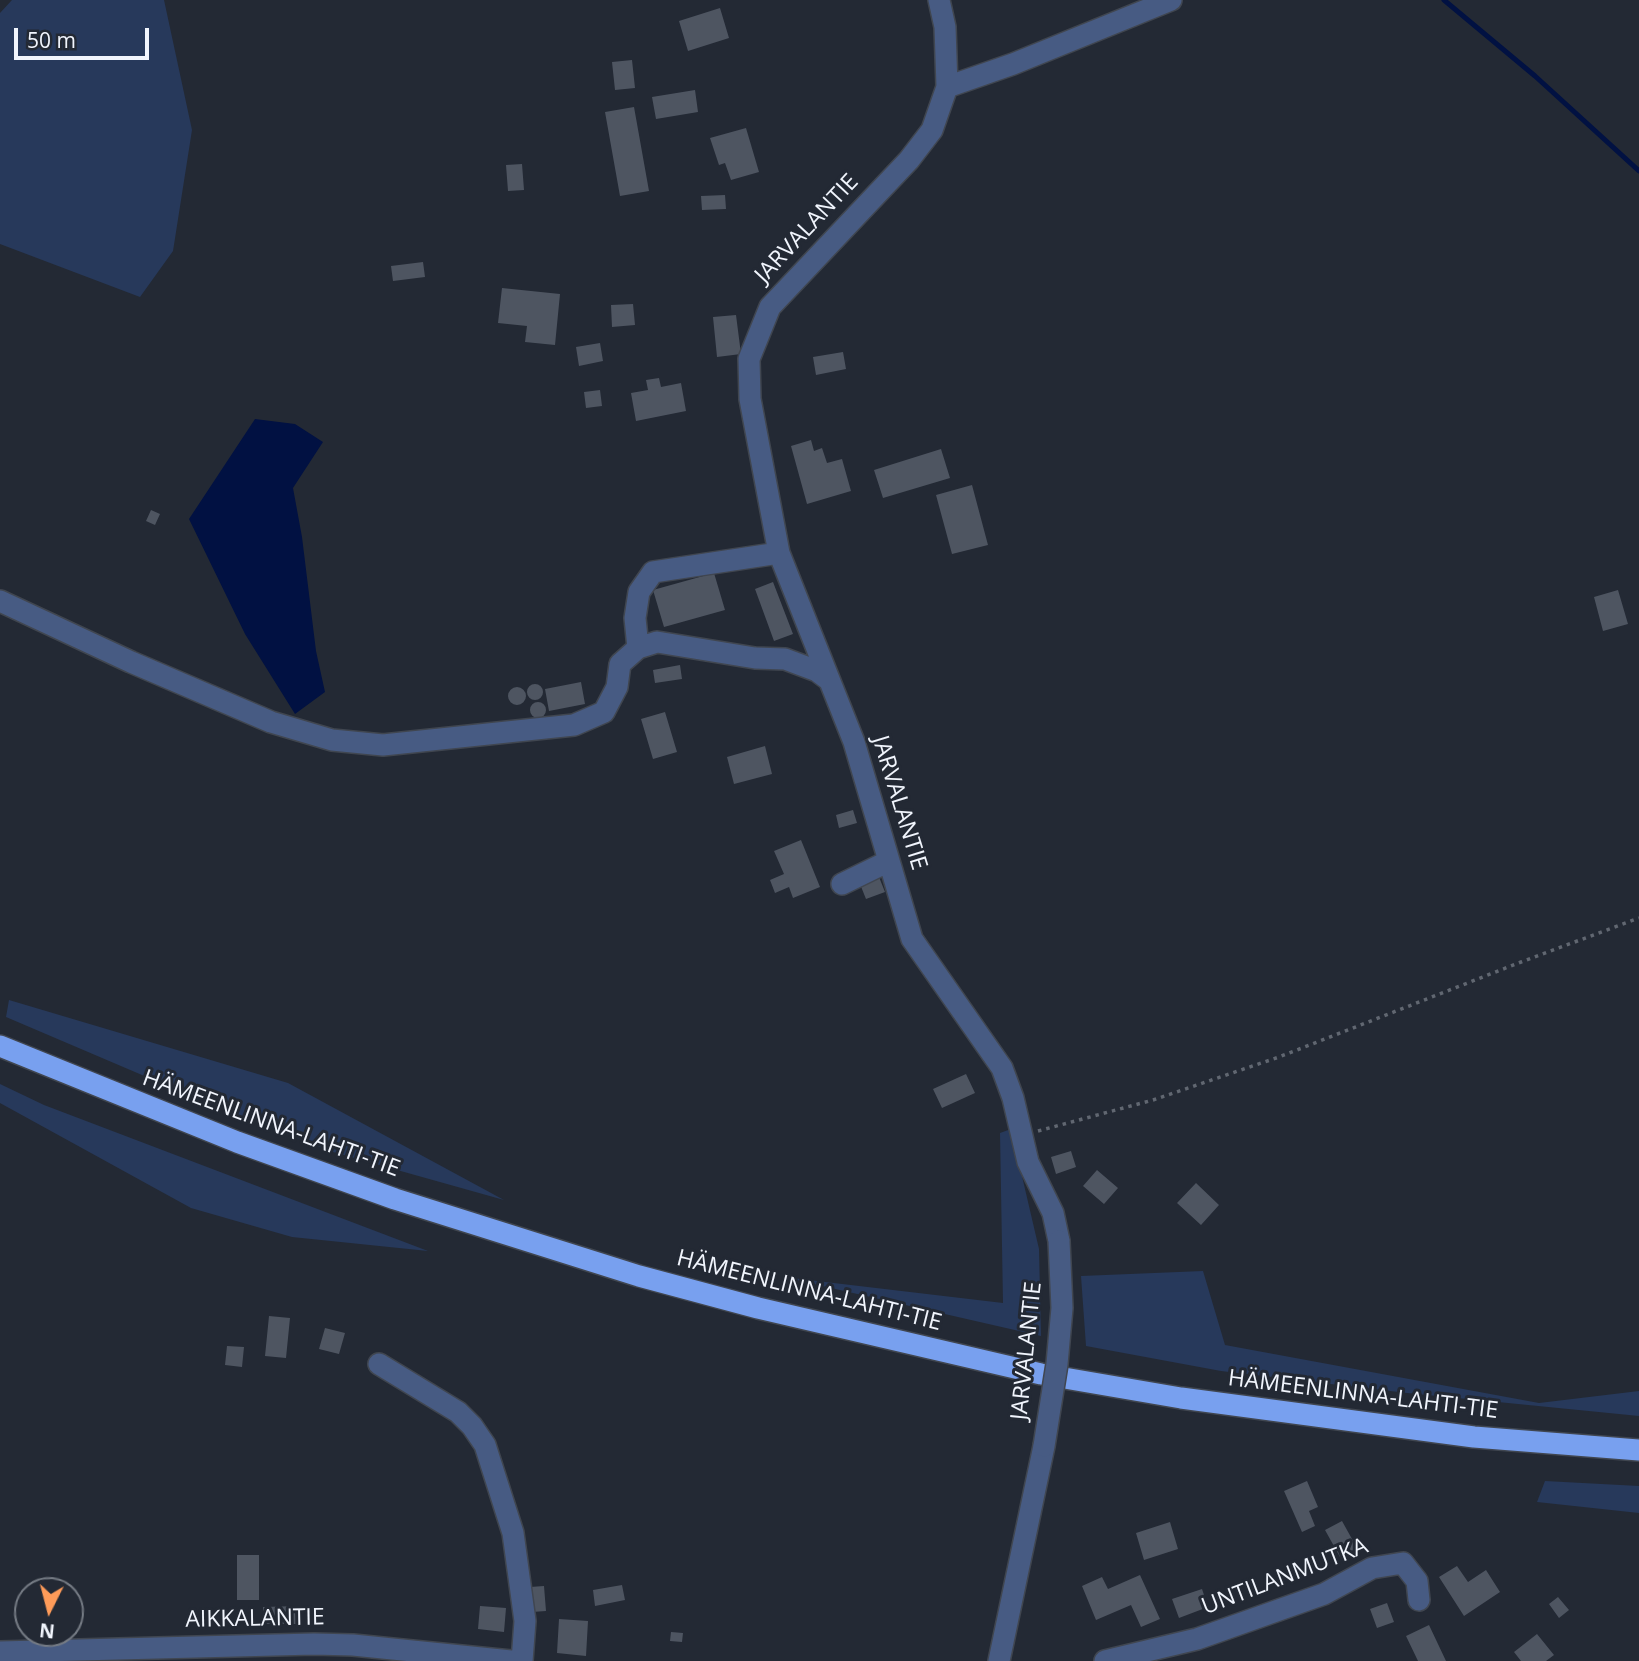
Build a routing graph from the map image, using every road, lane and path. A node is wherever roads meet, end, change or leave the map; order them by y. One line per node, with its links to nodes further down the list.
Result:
1 (939, 0): 3 (street, JARVALANTIE)
2 (1171, 0): 3 (street)
3 (947, 87): 4 (street, JARVALANTIE)
4 (779, 553): 6 (street); 7 (street, JARVALANTIE)
5 (0, 601): 6 (street)
6 (638, 648): 7 (street)
7 (829, 680): 8 (street, JARVALANTIE)
8 (889, 861): 9 (street); 12 (street, JARVALANTIE)
9 (842, 884)
10 (1639, 918): 12 (path)
11 (0, 1046): 14 (highway, HÄMEENLINNA-LAHTI-TIE)
12 (1022, 1135): 20 (street, JARVALANTIE, bridge)
13 (379, 1364): 19 (street)
14 (1639, 1450)
15 (1419, 1600): 21 (street, UNTILANMUTKA)
16 (0, 1652): 17 (street, AIKKALANTIE)
17 (351, 1653): 18 (street, AIKKALANTIE)
18 (511, 1661)
19 (522, 1661)
20 (999, 1661)
21 (1105, 1661)

